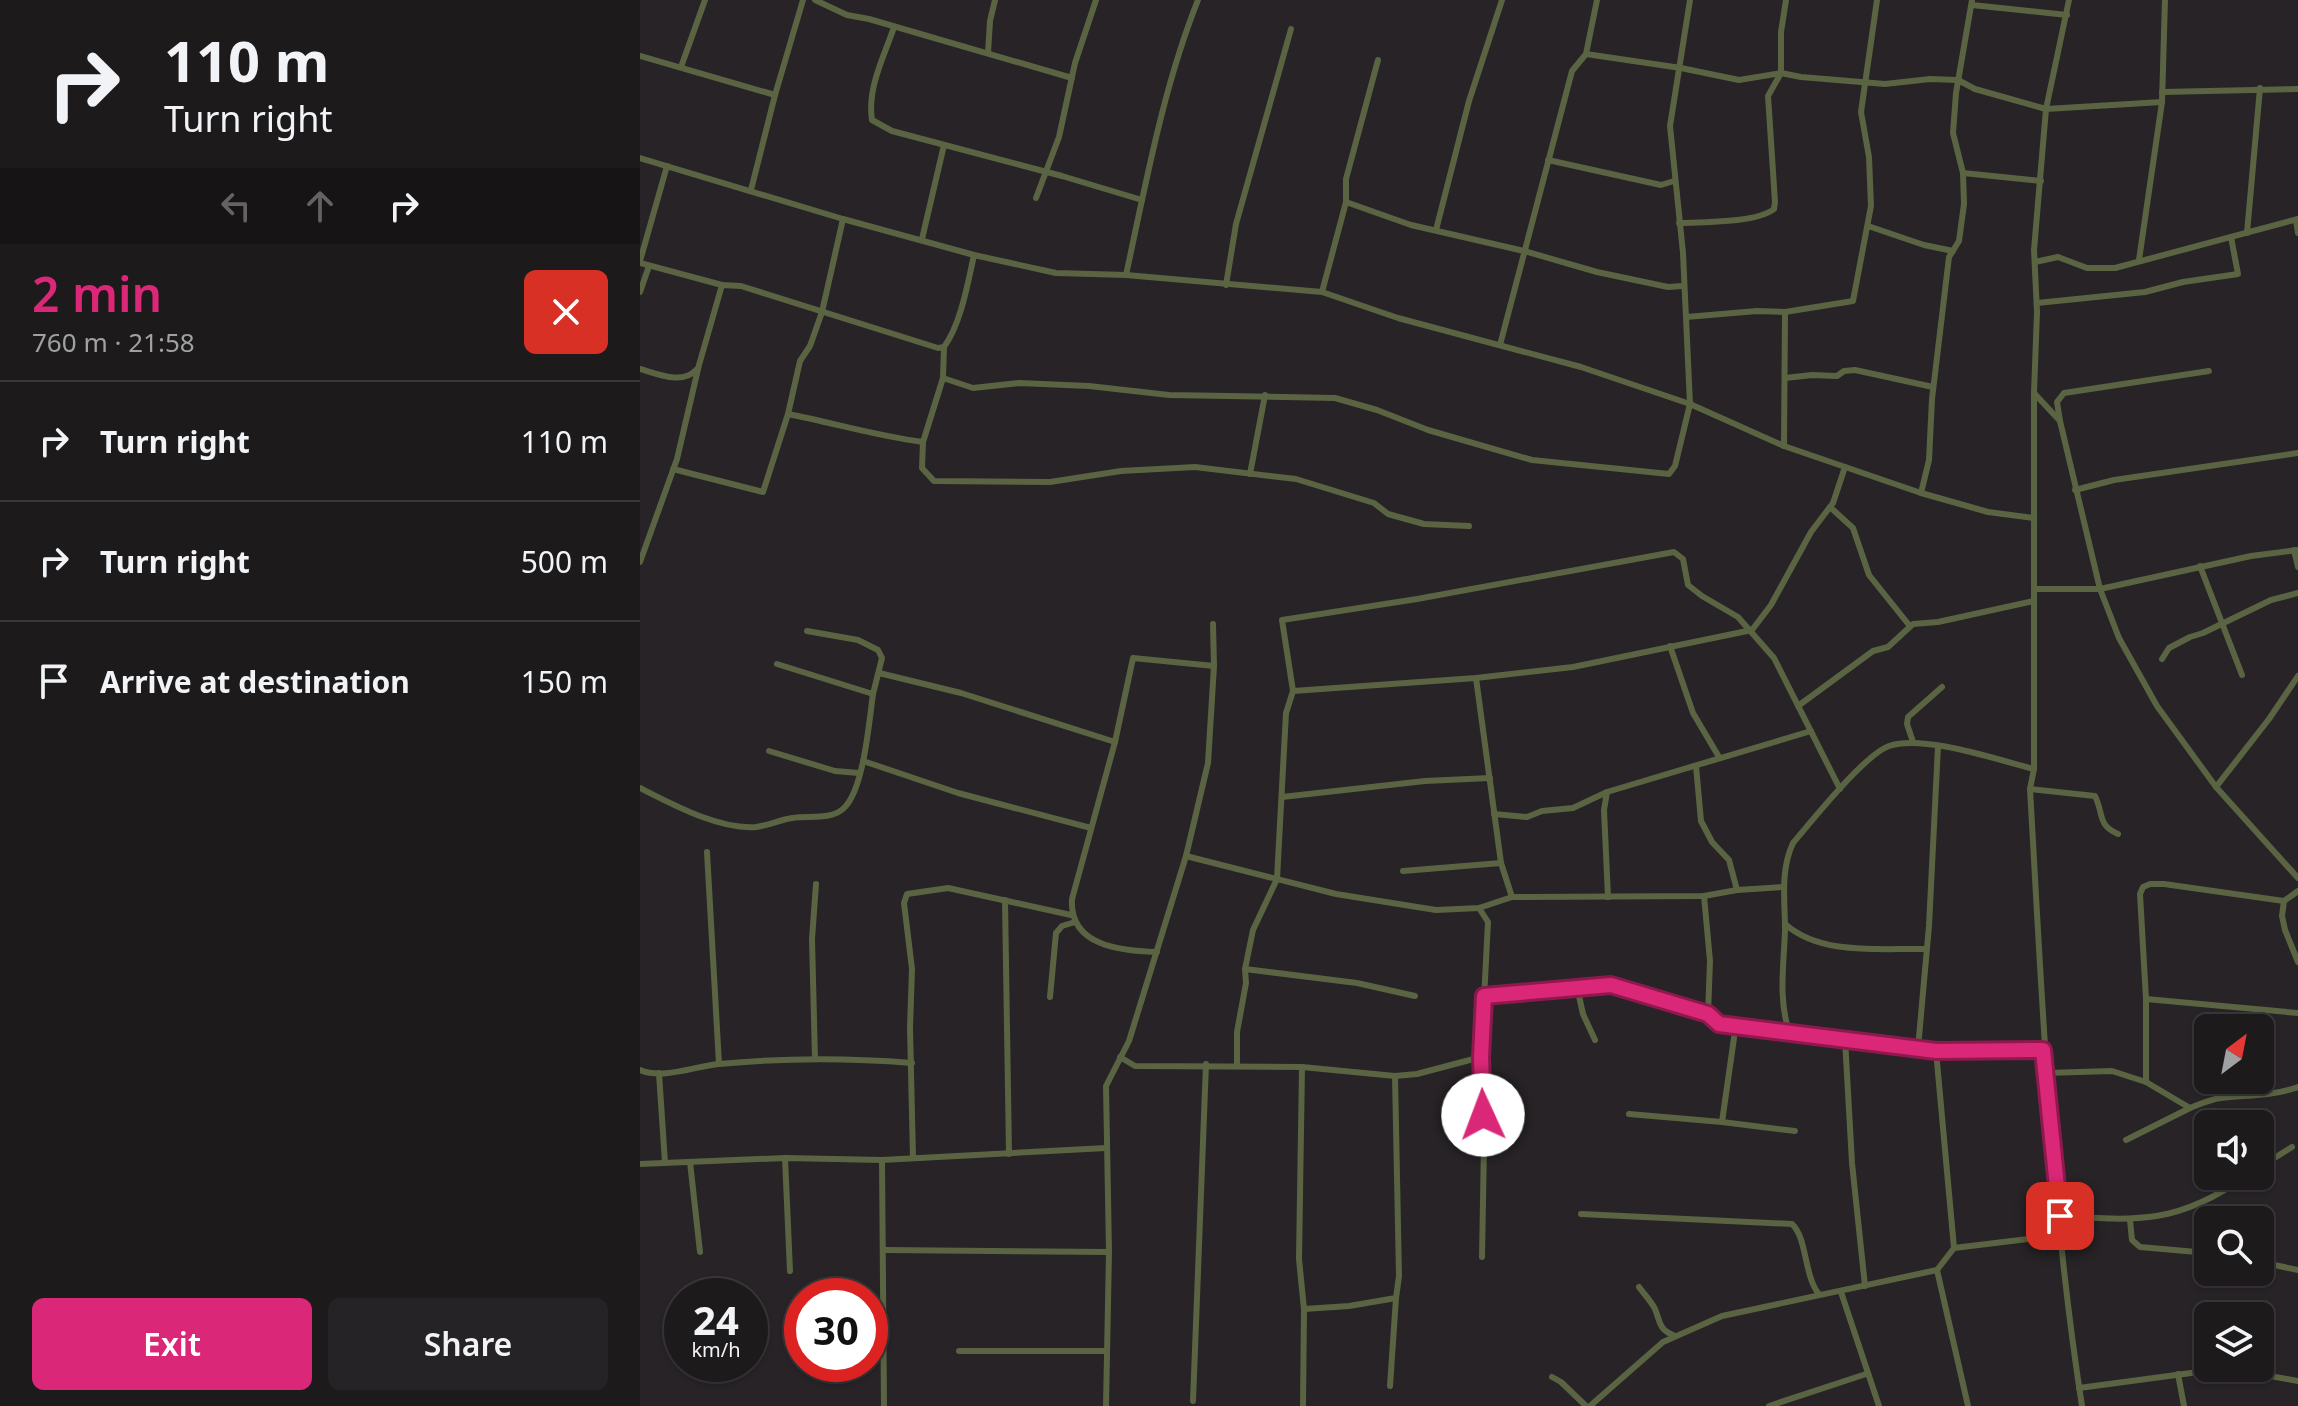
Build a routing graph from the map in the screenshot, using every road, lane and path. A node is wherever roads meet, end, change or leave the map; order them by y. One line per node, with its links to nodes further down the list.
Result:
1 (705, 0): 22 (street)
2 (803, 0): 31 (street)
3 (815, 0): 16 (street)
4 (995, 0): 18 (street)
5 (1096, 0): 25 (street)
6 (1198, 0): 44 (street)
7 (1502, 0): 50 (street)
8 (1597, 0): 19 (street)
9 (1690, 0): 23 (street)
10 (1786, 0): 24 (street)
11 (1877, 0): 27 (street)
12 (2069, 0): 15 (street)
13 (2165, 0): 30 (street)
14 (1972, 3): 15 (street); 26 (street)
15 (2067, 15): 33 (street)
16 (894, 27): 18 (street); 34 (street)
17 (1291, 29): 64 (street)
18 (988, 53): 25 (street)
19 (1586, 54): 23 (street); 36 (street)
20 (640, 56): 22 (street)
21 (1378, 60): 45 (street)
22 (681, 67): 31 (street)
23 (1681, 68): 24 (street); 40 (street)
24 (1781, 73): 27 (street); 48 (street)
25 (1072, 78): 38 (street)
26 (1958, 80): 27 (street); 33 (street); 39 (street)
27 (1866, 83): 49 (street)
28 (2260, 88): 29 (street); 30 (street); 51 (street)
29 (2298, 89)
30 (2162, 92): 32 (street)
31 (775, 95): 42 (street)
32 (2162, 102): 33 (street); 58 (street)
33 (2046, 109): 41 (street)
34 (944, 145): 38 (street); 54 (street)
35 (640, 158): 37 (street)
36 (1548, 160): 40 (street); 55 (street)
37 (667, 166): 42 (street); 59 (street)
38 (1044, 172): 43 (street); 44 (street)
39 (1963, 173): 41 (street); 56 (street)
40 (1674, 181): 48 (street)
41 (2041, 181): 60 (street)
42 (751, 190): 46 (street)
43 (1036, 198)
44 (1142, 200): 62 (street)
45 (1346, 202): 50 (street); 67 (street)
46 (843, 219): 54 (street); 69 (street)
47 (2297, 220): 51 (street); 52 (street)
48 (1679, 223): 65 (street)
49 (1868, 226): 56 (street); 70 (street)
50 (1436, 230): 55 (street)
51 (2247, 233): 53 (street)
52 (2298, 233)
53 (2231, 237): 58 (street); 68 (street)
54 (922, 239): 57 (street)
55 (1524, 251): 65 (street); 72 (street)
56 (1953, 251): 79 (street)
57 (974, 255): 62 (street); 73 (street)
58 (2139, 260): 60 (street)
59 (640, 262): 61 (street)
60 (2035, 262): 68 (street)
61 (649, 266): 63 (street); 66 (street)
62 (1126, 275): 64 (street)
63 (722, 285): 69 (street); 74 (street)
64 (1226, 285): 67 (street)
65 (1683, 286): 71 (street)
66 (640, 292)
67 (1322, 292): 72 (street)
68 (2037, 303): 80 (street)
69 (822, 312): 73 (street); 83 (street)
70 (1785, 312): 71 (street); 78 (street)
71 (1686, 317): 82 (street)
72 (1500, 345): 82 (street)
73 (944, 347): 77 (street)
74 (699, 365): 75 (street); 89 (street)
75 (640, 369)
76 (2209, 371): 84 (street)
77 (943, 378): 81 (street); 85 (street)
78 (1785, 378): 79 (street); 86 (street)
79 (1933, 387): 92 (street)
80 (2034, 393): 84 (street); 94 (street)
81 (1265, 395): 82 (street); 90 (street)
82 (1690, 404): 86 (street)
83 (788, 414): 85 (street); 89 (street)
84 (2060, 421): 91 (street)
85 (923, 442): 90 (street)
86 (1784, 446): 88 (street)
87 (2298, 453): 91 (street)
88 (1845, 467): 92 (street); 93 (street)
89 (673, 469): 96 (street)
90 (1250, 474): 95 (street)
91 (2075, 490): 102 (street)
92 (1921, 493): 94 (street)
93 (1830, 507): 107 (street); 108 (street)
94 (2034, 518): 101 (street)
95 (1469, 526)
96 (642, 548): 98 (street)
97 (2296, 550): 99 (street); 100 (street)
98 (640, 562)
99 (2200, 566): 102 (street); 106 (street)
100 (2298, 567)
101 (2034, 589): 102 (street); 104 (street)
102 (2100, 589): 133 (street)
103 (2298, 593): 106 (street)
104 (2034, 601): 107 (street); 130 (street)
105 (1213, 624): 113 (street)
106 (2221, 624): 111 (street); 115 (street)
107 (1909, 625): 121 (street)
108 (1752, 630): 110 (street); 119 (street); 121 (street)
109 (807, 631): 114 (street)
110 (1670, 646): 117 (street); 127 (street)
111 (2162, 659)
112 (777, 664): 120 (street)
113 (1214, 666): 123 (street); 143 (street)
114 (879, 673): 120 (street); 123 (street)
115 (2242, 675)
116 (2298, 676): 133 (street)
117 (1476, 678): 119 (street); 132 (street)
118 (1942, 687): 124 (street)
119 (1293, 691): 138 (street)
120 (873, 694): 128 (street)
121 (1798, 706): 122 (street)
122 (1811, 731): 127 (street); 135 (street)
123 (1115, 742): 140 (street)
124 (1913, 742): 125 (street); 135 (street)
125 (1938, 746): 130 (street); 161 (street)
126 (769, 751): 131 (street)
127 (1719, 757): 129 (street)
128 (863, 761): 131 (street); 140 (street)
129 (1696, 766): 137 (street); 150 (street)
130 (2034, 769): 136 (street)
131 (859, 773): 134 (street)
132 (1490, 778): 138 (street); 139 (street)
133 (2216, 787): 146 (street)
134 (640, 788)
135 (1840, 789): 149 (street)
136 (2030, 789): 141 (street); 177 (street)
137 (1607, 792): 139 (street); 154 (street)
138 (1282, 797): 147 (street)
139 (1494, 814): 144 (street)
140 (1091, 828): 158 (street)
141 (2118, 834)
142 (707, 852): 183 (street)
143 (1186, 856): 147 (street); 162 (street)
144 (1501, 863): 145 (street); 153 (street)
145 (1403, 871)
146 (2298, 878)
147 (1277, 879): 157 (street); 164 (street)
148 (816, 884): 181 (street)
149 (1783, 887): 150 (street); 160 (street)
150 (1737, 890): 152 (street)
151 (2298, 891): 156 (street)
152 (1704, 896): 154 (street); 171 (street)
153 (1512, 897): 154 (street); 157 (street)
154 (1608, 897)
155 (1005, 900): 158 (street); 182 (street); 200 (street)
156 (2284, 901): 163 (street); 169 (street)
157 (1483, 907): 167 (street)
158 (1071, 915): 159 (street)
159 (1075, 922): 162 (street); 168 (street)
160 (1785, 924): 161 (street); 173 (street)
161 (1927, 949): 176 (street)
162 (1157, 952): 179 (street)
163 (2298, 962)
164 (1245, 969): 166 (street); 185 (street)
165 (1577, 987): 167 (street); 171 (street); 175 (street)
166 (1415, 996)
167 (1484, 996): 180 (street)
168 (1050, 997)
169 (2146, 999): 170 (street); 191 (street)
170 (2298, 1013)
171 (1708, 1014): 172 (street)
172 (1736, 1024): 173 (street); 195 (street)
173 (1789, 1031): 174 (street)
174 (1845, 1039): 176 (street); 223 (street)
175 (1595, 1040)
176 (1918, 1048): 178 (street)
177 (2043, 1050): 178 (street); 189 (street)
178 (1936, 1051): 213 (street)
179 (1120, 1057): 184 (street); 199 (street)
180 (1481, 1057): 190 (street); 218 (street)
181 (815, 1059): 182 (street); 183 (street)
182 (912, 1063): 202 (street)
183 (719, 1064): 188 (street)
184 (1206, 1064): 185 (street); 238 (street)
185 (1237, 1065): 186 (street)
186 (1302, 1067): 190 (street); 228 (street)
187 (640, 1070): 188 (street)
188 (659, 1073): 206 (street)
189 (2046, 1073): 191 (street); 210 (street)
190 (1395, 1076): 227 (street)
191 (2146, 1082): 193 (street)
192 (2298, 1087): 193 (street)
193 (2190, 1108): 197 (street)
194 (1629, 1114): 195 (street)
195 (1722, 1122): 196 (street)
196 (1795, 1131)
197 (2126, 1140)
198 (2292, 1147): 203 (street)
199 (1106, 1148): 200 (street); 216 (street)
200 (1009, 1154): 202 (street)
201 (785, 1158): 204 (street); 205 (street); 222 (street)
202 (913, 1158): 204 (street)
203 (2274, 1158)
204 (882, 1160): 214 (street)
205 (690, 1162): 206 (street); 215 (street)
206 (665, 1163): 207 (street)
207 (640, 1164)
208 (2227, 1190): 211 (street)
209 (1581, 1214): 226 (street)
210 (2060, 1216): 211 (street); 212 (street)
211 (2130, 1220): 217 (street)
212 (2060, 1235): 213 (street); 237 (street)
213 (1954, 1248): 220 (street)
214 (884, 1250): 216 (street); 239 (street)
215 (700, 1252)
216 (1109, 1252): 231 (street)
217 (2194, 1252)
218 (1482, 1257)
219 (2274, 1265): 221 (street)
220 (1937, 1270): 223 (street); 245 (street)
221 (2298, 1270)
222 (790, 1271)
223 (1865, 1286): 225 (street)
224 (1639, 1287): 229 (street)
225 (1841, 1292): 226 (street); 232 (street)
226 (1818, 1293): 229 (street)
227 (1396, 1298): 228 (street); 236 (street)
228 (1304, 1309): 241 (street)
229 (1673, 1335): 242 (street)
230 (959, 1351): 231 (street)
231 (1106, 1351): 240 (street)
232 (1866, 1374): 243 (street); 244 (street)
233 (2178, 1374): 235 (street); 237 (street); 247 (street)
234 (1552, 1377): 242 (street)
235 (2298, 1381)
236 (1390, 1386)
237 (2079, 1388): 246 (street)
238 (1193, 1401)
239 (884, 1406)
240 (1106, 1406)
241 (1303, 1406)
242 (1588, 1406)
243 (1769, 1406)
244 (1879, 1406)
245 (1968, 1406)
246 (2082, 1406)
247 (2184, 1406)

